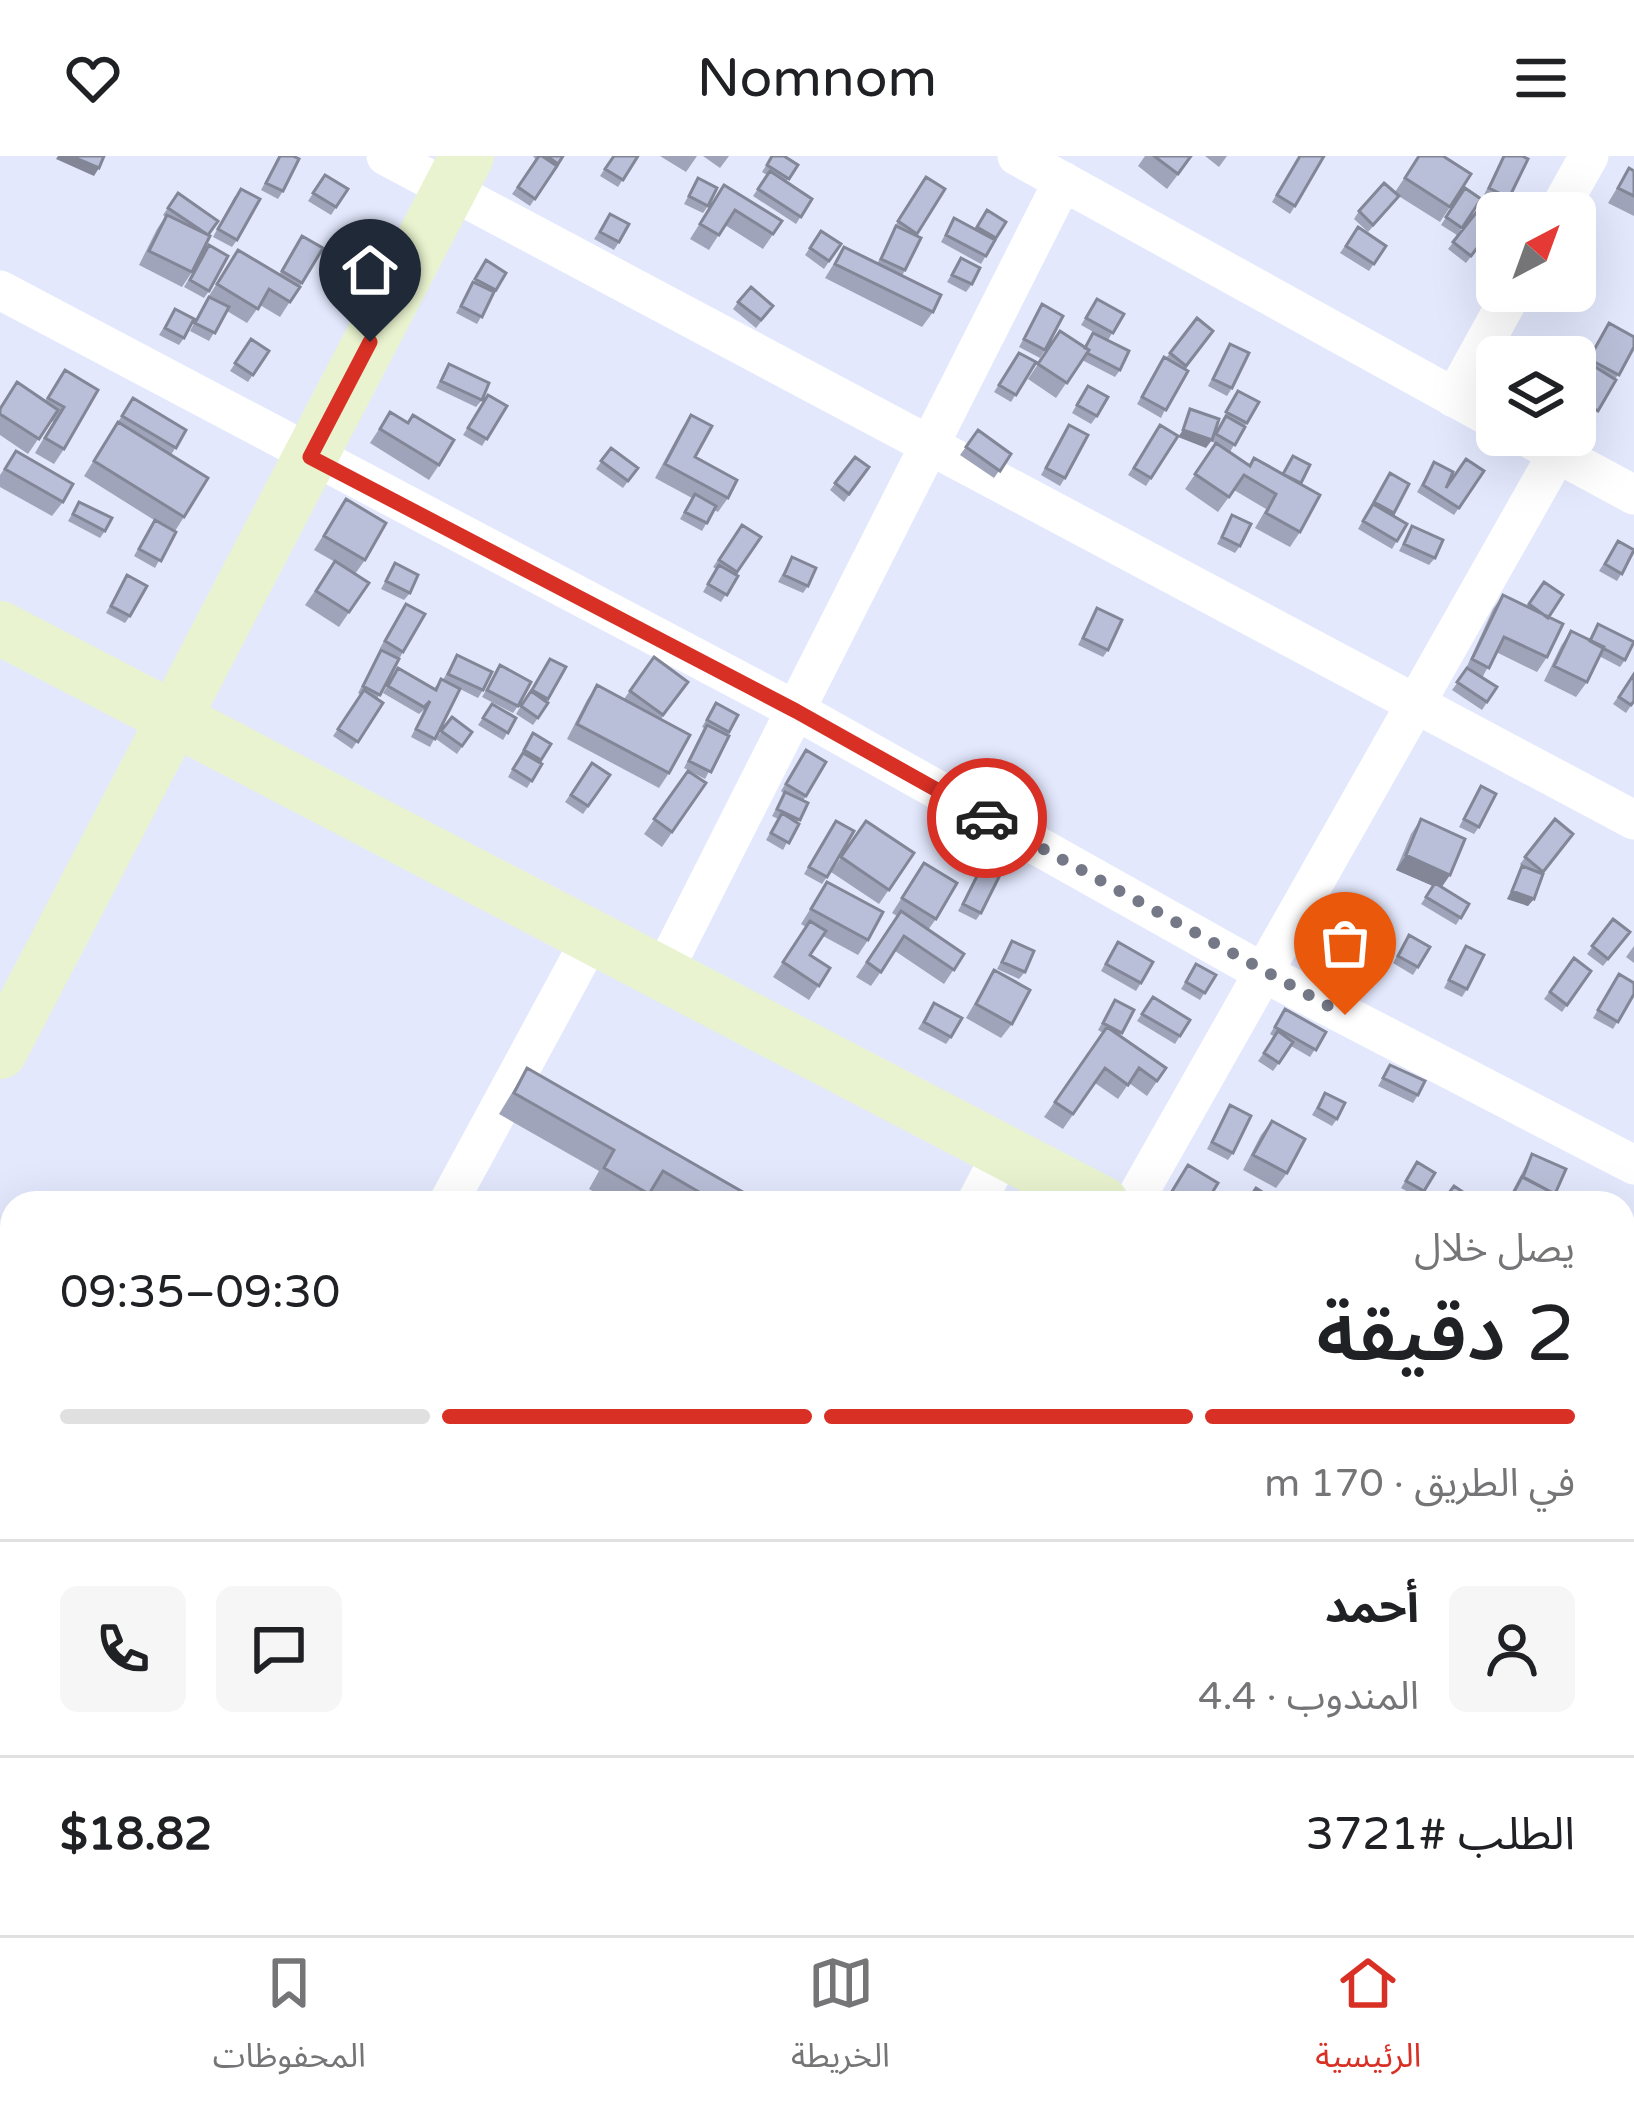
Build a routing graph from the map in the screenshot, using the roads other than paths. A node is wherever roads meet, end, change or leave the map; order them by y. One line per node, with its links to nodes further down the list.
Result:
1 (386, 156): 4 (street)
2 (1017, 156): 5 (street)
3 (1588, 156): 6 (street)
4 (459, 172): 11 (street); 14 (street)
5 (1063, 181): 9 (street); 11 (street)
6 (1568, 192)
7 (0, 290): 14 (street)
8 (1502, 312): 9 (street)
9 (1454, 398): 10 (street)
10 (1476, 410)
11 (933, 446): 17 (street); 18 (street)
12 (1534, 456): 17 (street)
13 (1562, 456): 15 (street)
14 (310, 457): 18 (street); 19 (street)
15 (1634, 496)
16 (0, 628): 19 (street)
17 (1413, 702): 20 (street); 23 (street)
18 (796, 711): 22 (street); 23 (street)
19 (175, 716): 21 (street); 24 (street)
20 (1634, 820)
21 (592, 935): 22 (street); 27 (street)
22 (663, 972): 25 (street)
23 (1262, 972): 26 (street); 30 (street)
24 (0, 1052)
25 (1004, 1151): 28 (street); 29 (street)
26 (1634, 1166)
27 (454, 1191)
28 (982, 1191)
29 (1079, 1191)
30 (1140, 1191)

